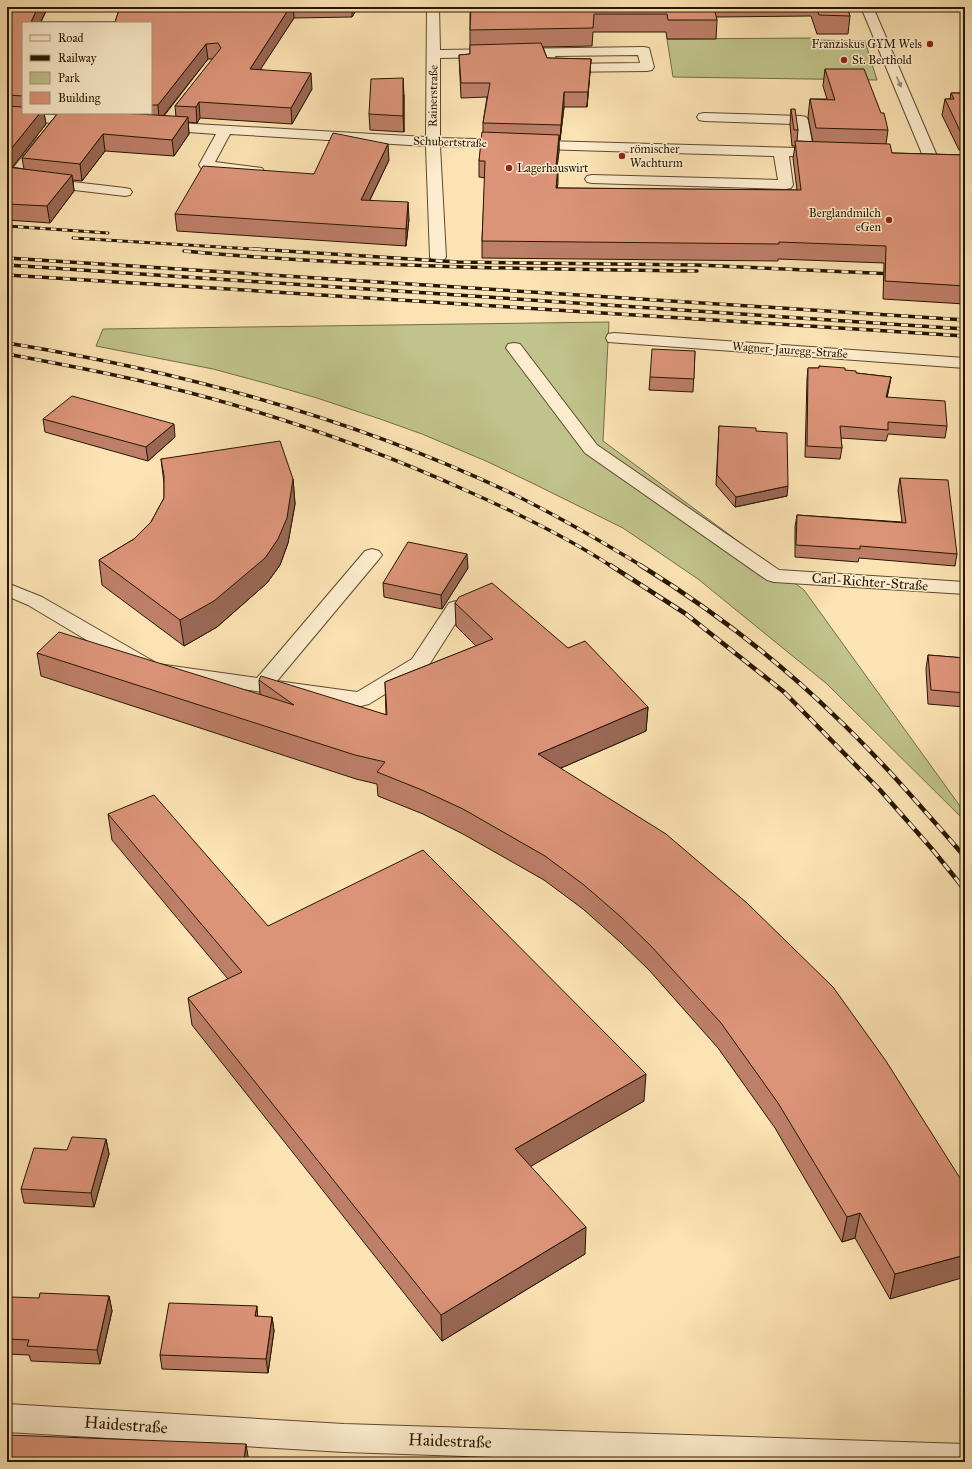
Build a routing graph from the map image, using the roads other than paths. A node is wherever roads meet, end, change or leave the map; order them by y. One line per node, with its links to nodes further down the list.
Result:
1 (433, 7): 4 (street, Rainerstraße)
2 (867, 7): 17 (street, one-way to 17)
3 (548, 53): 3 (street); 4 (street)
4 (434, 54): 13 (street, Rainerstraße)
5 (175, 113): 11 (street)
6 (7, 116): 8 (street)
7 (704, 117): 15 (street)
8 (59, 120): 9 (street); 20 (street)
9 (96, 122)
10 (149, 126): 11 (street, Schubertstraße)
11 (164, 127): 12 (street, Schubertstraße)
12 (225, 130): 13 (street, Schubertstraße); 18 (street)
13 (432, 142): 14 (street, Schubertstraße); 21 (street, Rainerstraße)
14 (781, 152): 15 (street, Schubertstraße); 19 (street)
15 (806, 152): 16 (street, Schubertstraße)
16 (837, 153)
17 (915, 155)
18 (257, 171)
19 (592, 179)
20 (126, 192)
21 (438, 257)
22 (614, 338): 24 (street, Wagner-Jauregg-Straße)
23 (514, 348): 26 (street, Carl-Richter-Straße)
24 (965, 363)
25 (372, 555): 29 (street)
26 (965, 588)
27 (7, 589): 29 (street)
28 (456, 608): 29 (street)
29 (262, 685)
30 (7, 1418): 31 (street, Haidestraße)
31 (965, 1458)

